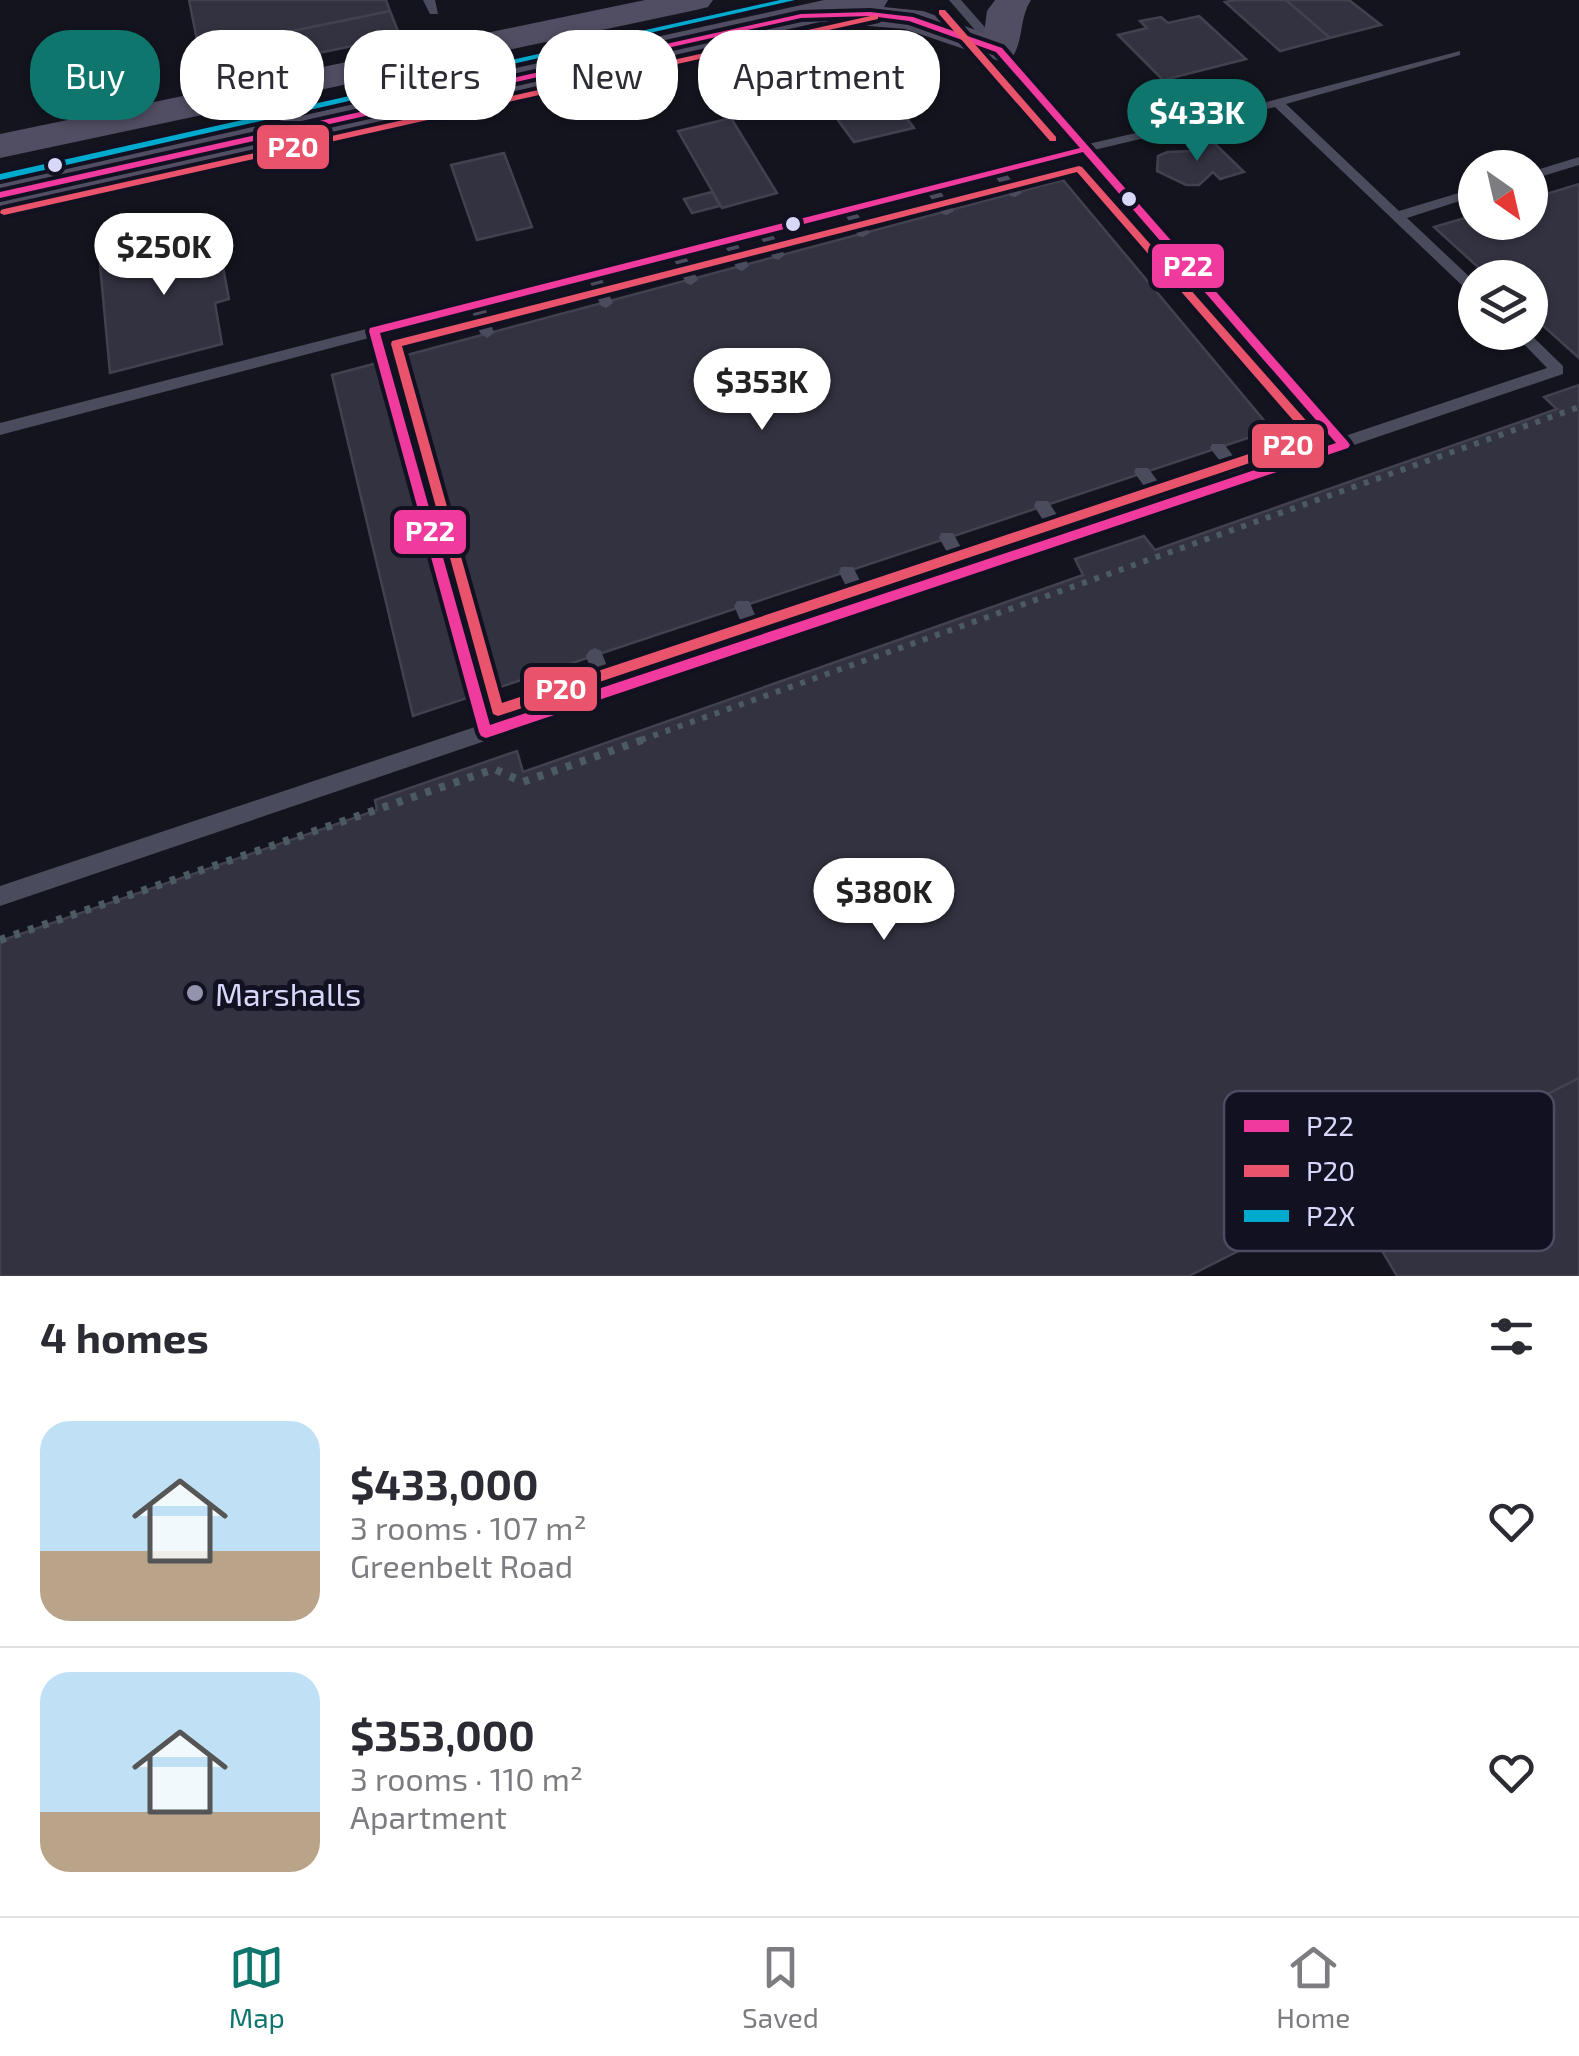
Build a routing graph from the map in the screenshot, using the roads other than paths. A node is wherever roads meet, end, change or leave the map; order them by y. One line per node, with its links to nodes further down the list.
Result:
1 (695, 0): 9 (main road)
2 (871, 0): 5 (main road)
3 (955, 0): 6 (lane)
4 (1014, 0): 6 (main road)
5 (800, 16): 6 (main road); 16 (main road)
6 (999, 50): 10 (lane)
7 (1456, 53): 8 (lane)
8 (1277, 102): 10 (lane); 20 (lane)
9 (0, 146)
10 (1086, 149): 12 (lane); 37 (lane)
11 (1579, 161): 13 (lane)
12 (996, 170): 14 (lane); 15 (lane)
13 (1548, 170)
14 (930, 187): 18 (lane); 19 (lane)
15 (1015, 193)
16 (0, 195)
17 (1458, 197): 20 (lane)
18 (847, 208): 21 (lane); 22 (lane)
19 (947, 211)
20 (1398, 216): 28 (lane)
21 (763, 230): 23 (lane); 25 (lane)
22 (863, 233)
23 (728, 240): 24 (lane); 26 (lane)
24 (677, 252): 27 (lane); 29 (lane)
25 (778, 256)
26 (742, 266)
27 (593, 274): 30 (lane); 31 (lane)
28 (1458, 274)
29 (691, 280)
30 (606, 303)
31 (477, 304): 32 (lane); 33 (lane)
32 (374, 331): 35 (lane); 36 (lane)
33 (487, 333)
34 (1537, 350): 37 (lane)
35 (383, 361)
36 (0, 429)
37 (1344, 445): 40 (lane)
38 (1218, 448): 40 (lane)
39 (1142, 472): 41 (lane)
40 (1242, 478): 41 (lane)
41 (1166, 504): 44 (lane)
42 (1042, 506): 44 (lane)
43 (947, 538): 45 (lane)
44 (1063, 538): 45 (lane)
45 (966, 571): 47 (lane)
46 (847, 572): 47 (lane)
47 (864, 605): 49 (lane)
48 (742, 606): 49 (lane)
49 (757, 640): 51 (lane)
50 (595, 656): 51 (lane)
51 (608, 691): 53 (lane)
52 (475, 695): 53 (lane)
53 (486, 732): 54 (lane)
54 (0, 896)

